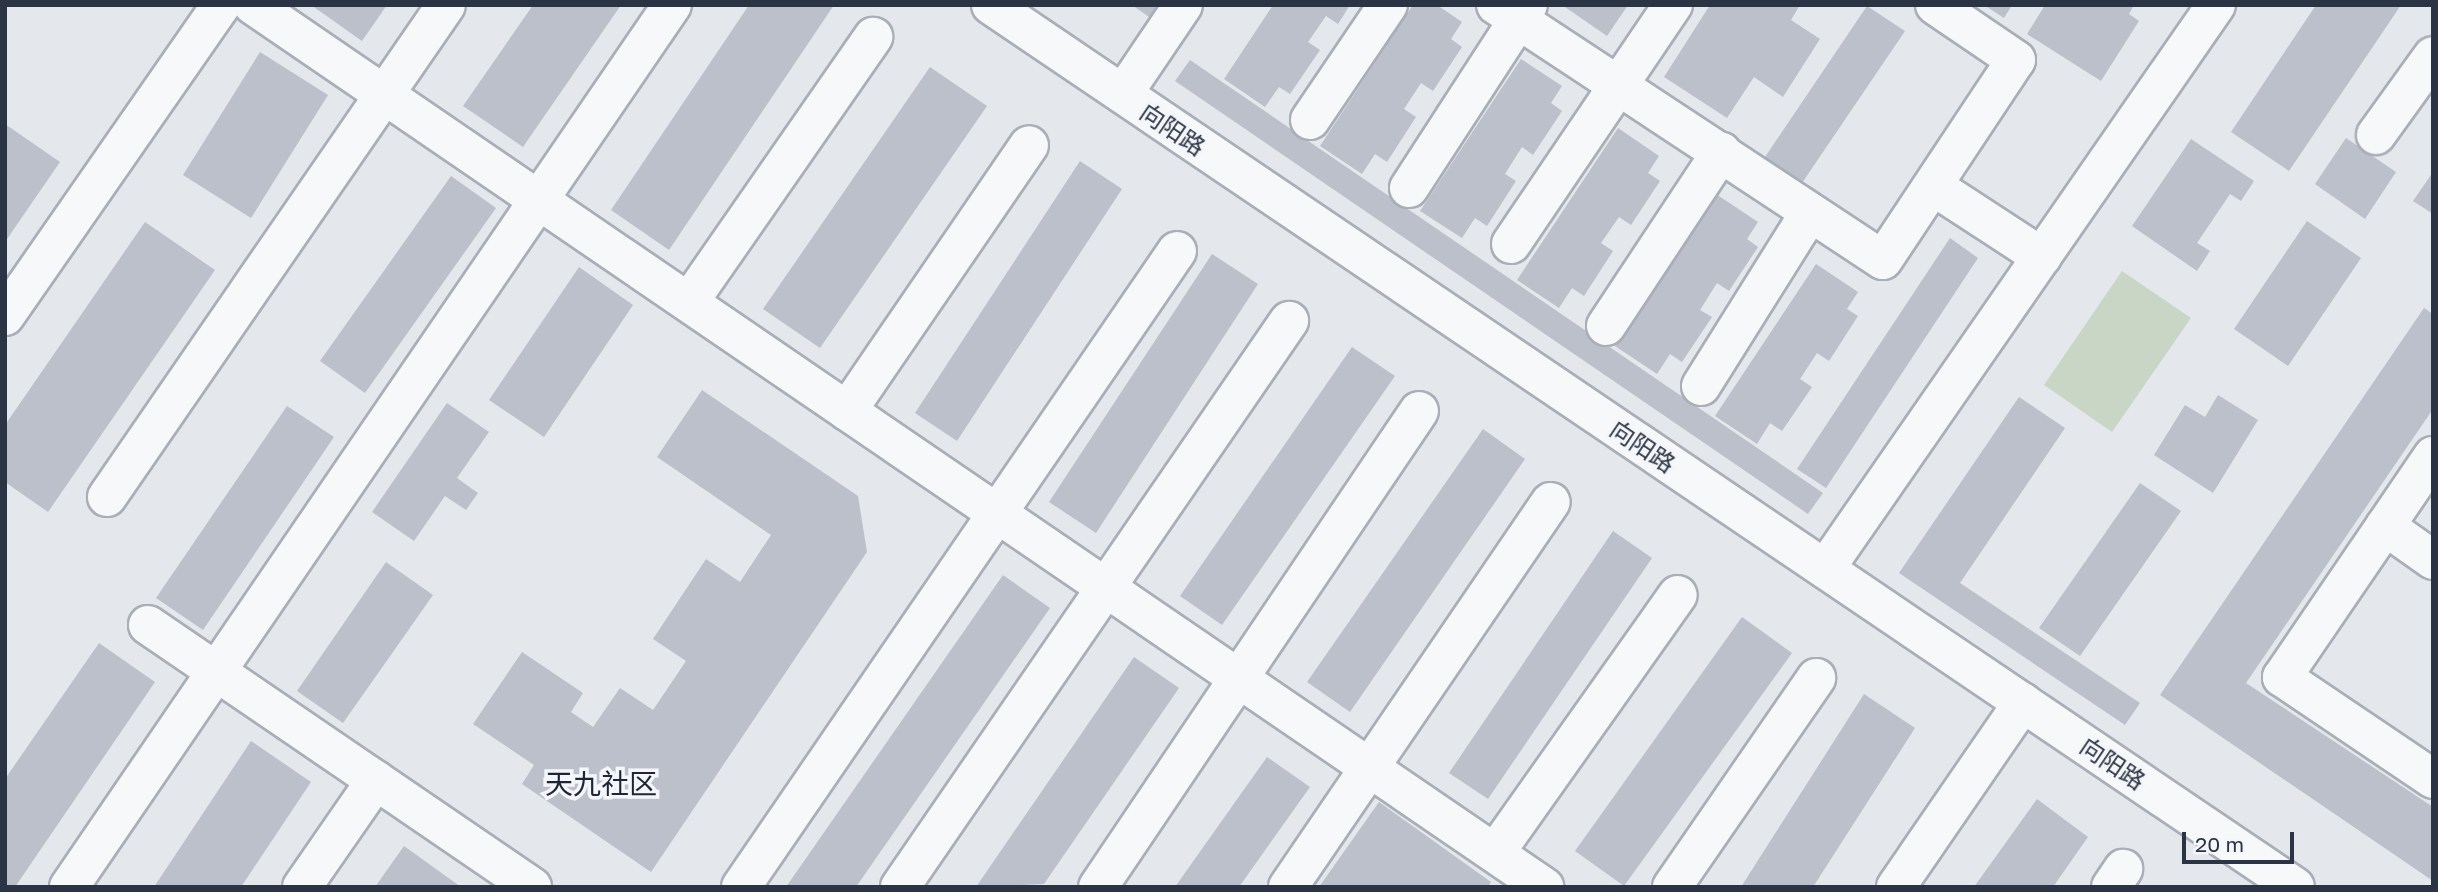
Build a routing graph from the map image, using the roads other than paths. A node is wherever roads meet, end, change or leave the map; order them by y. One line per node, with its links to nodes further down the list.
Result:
1 (221, 5): 30 (street)
2 (253, 5): 17 (street)
3 (446, 5): 17 (street)
4 (672, 5): 24 (street)
5 (991, 5): 12 (street, 向阳路)
6 (1183, 5): 16 (street)
7 (1388, 5): 18 (street)
8 (1673, 5): 15 (street)
9 (1935, 5): 22 (street)
10 (2216, 5): 28 (street)
11 (1515, 10): 15 (street); 23 (street)
12 (1029, 16): 16 (street, 向阳路)
13 (873, 37): 29 (street)
14 (2433, 56): 19 (street)
15 (1618, 85): 21 (street); 26 (street)
16 (1122, 94): 42 (street, 向阳路)
17 (384, 95): 24 (street); 37 (street)
18 (1310, 120)
19 (2376, 135)
20 (1029, 145): 34 (street)
21 (1721, 152): 25 (street); 32 (street)
22 (1933, 186): 25 (street); 28 (street)
23 (1409, 188)
24 (538, 200): 29 (street); 46 (street)
25 (1810, 212): 33 (street)
26 (1511, 244)
27 (1177, 251): 39 (street)
28 (2042, 257): 42 (street)
29 (689, 302): 34 (street)
30 (5, 316)
31 (1289, 321): 43 (street)
32 (1606, 326)
33 (1701, 386)
34 (847, 411): 39 (street)
35 (1419, 411): 47 (street)
36 (2433, 456): 40 (street)
37 (107, 497)
38 (1551, 502): 50 (street)
39 (998, 513): 43 (street); 57 (street)
40 (2385, 526): 41 (street); 51 (street)
41 (2433, 560)
42 (1825, 569): 49 (street, 向阳路)
43 (1106, 587): 47 (street); 58 (street)
44 (1678, 595): 53 (street)
45 (148, 625): 46 (street)
46 (216, 671): 52 (street); 55 (street)
47 (1239, 678): 50 (street); 59 (street)
48 (1816, 678): 62 (street)
49 (2023, 702): 63 (street); 64 (street, 向阳路)
50 (1370, 768): 53 (street); 60 (street)
51 (2433, 779)
52 (376, 780): 54 (street); 56 (street)
53 (1496, 853): 61 (street)
54 (530, 886)
55 (69, 887)
56 (302, 887)
57 (741, 887)
58 (900, 887)
59 (1098, 887)
60 (1288, 887)
61 (1544, 887)
62 (1672, 887)
63 (1896, 887)
64 (2295, 887)

